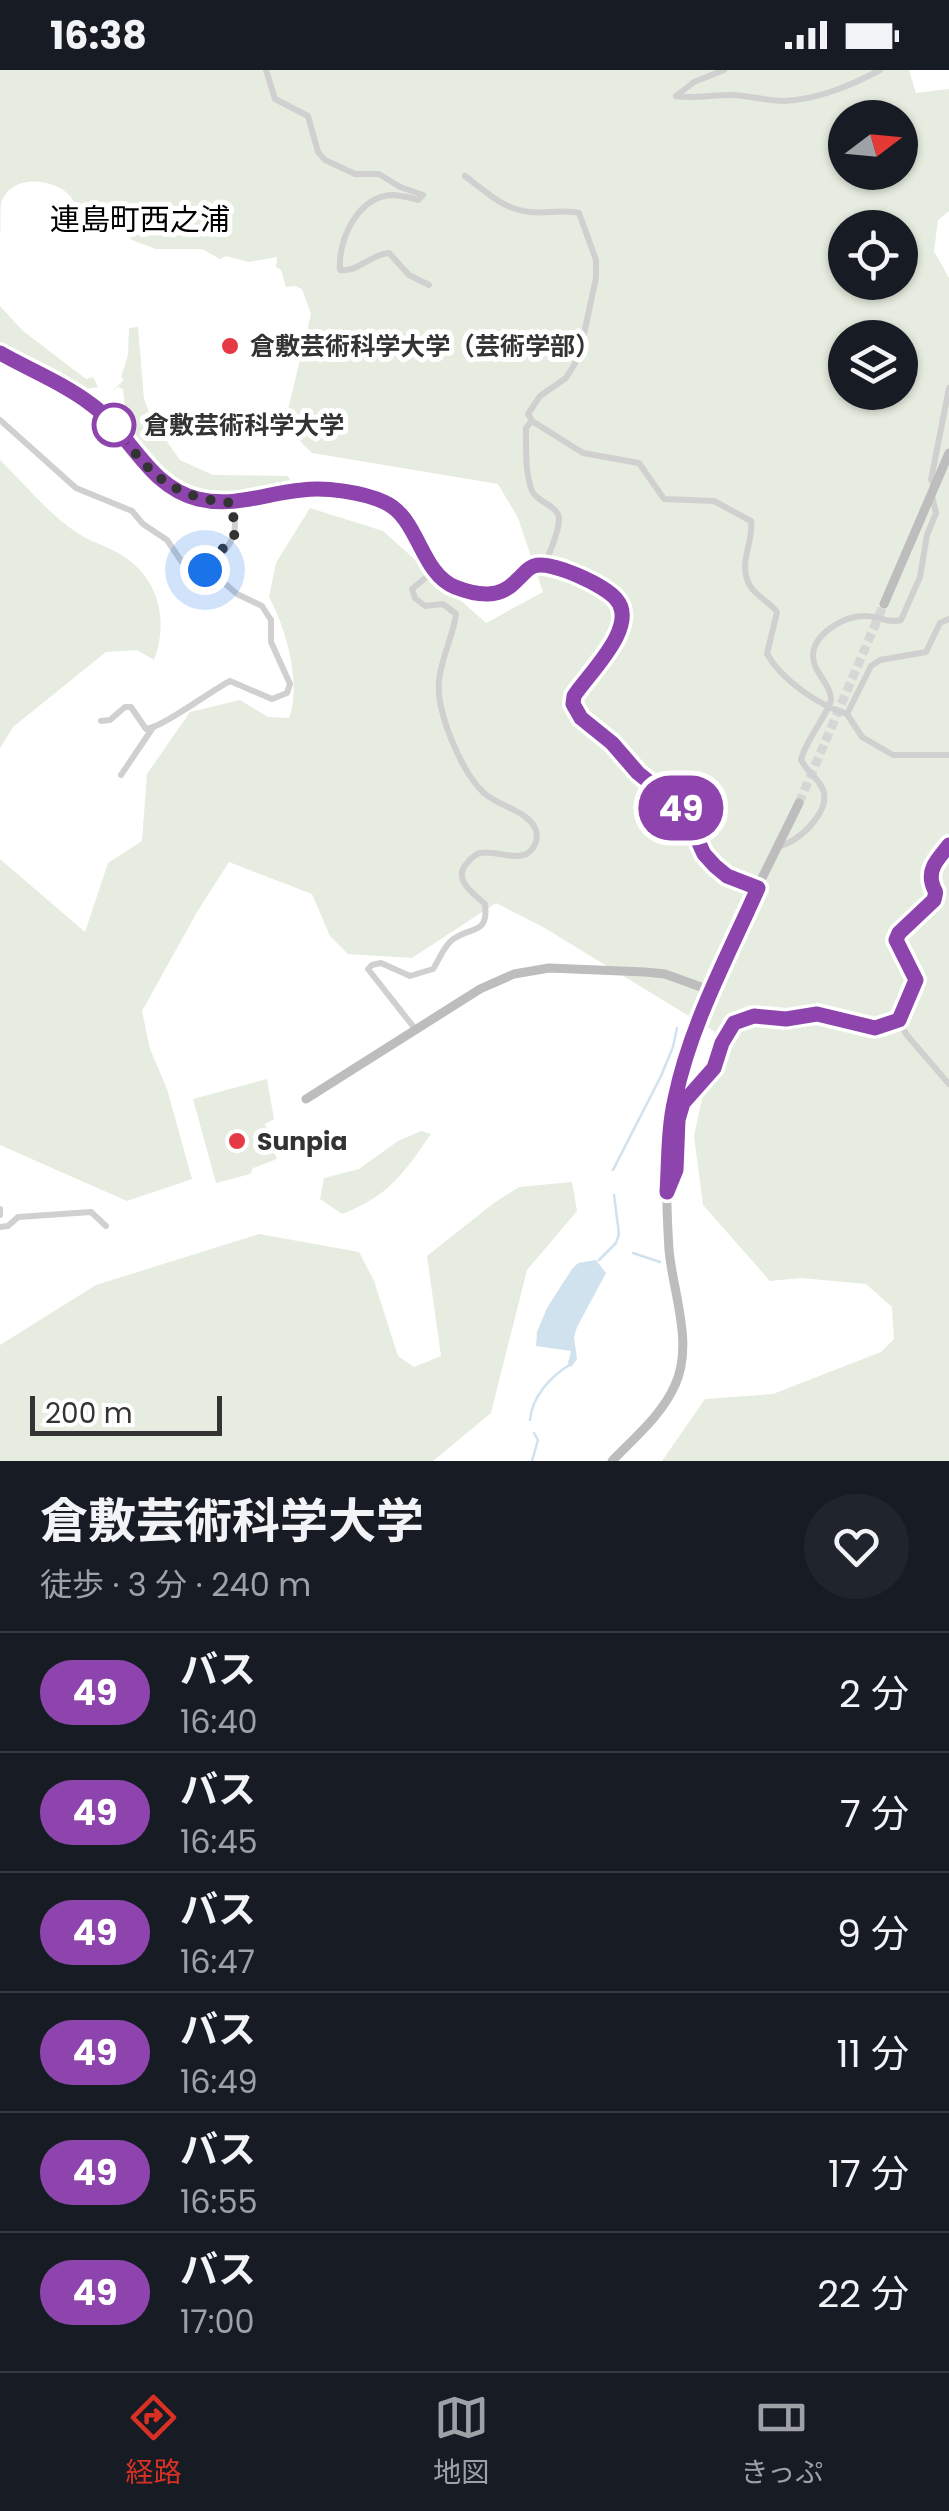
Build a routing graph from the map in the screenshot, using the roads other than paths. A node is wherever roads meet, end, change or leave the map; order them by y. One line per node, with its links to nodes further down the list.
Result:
1 (266, 70): 5 (street)
2 (724, 70): 3 (street)
3 (880, 70)
4 (465, 176): 9 (street)
5 (430, 285)
6 (0, 353): 13 (street)
7 (949, 388): 12 (street)
8 (0, 420): 15 (street)
9 (532, 422): 14 (street); 19 (street)
10 (949, 453): 12 (street)
11 (301, 490): 13 (street); 16 (street)
12 (933, 490): 17 (street); 19 (street)
13 (232, 503): 15 (street)
14 (546, 564): 16 (street); 28 (street)
15 (206, 568): 22 (street)
16 (436, 570): 31 (street)
17 (884, 604)
18 (949, 619): 20 (street)
19 (829, 708): 20 (street); 27 (street)
20 (846, 714): 23 (street)
21 (101, 721): 22 (street)
22 (152, 728): 24 (street)
23 (949, 755)
24 (121, 775)
25 (799, 803): 27 (street)
26 (949, 845): 30 (street)
27 (778, 846): 28 (street)
28 (758, 888): 29 (street)
29 (712, 991): 31 (street); 34 (street)
30 (899, 1020): 32 (street); 34 (street)
31 (416, 1030): 33 (street)
32 (949, 1084)
33 (306, 1099)
34 (667, 1192): 37 (street)
35 (106, 1226): 36 (street)
36 (0, 1227)
37 (612, 1461)

